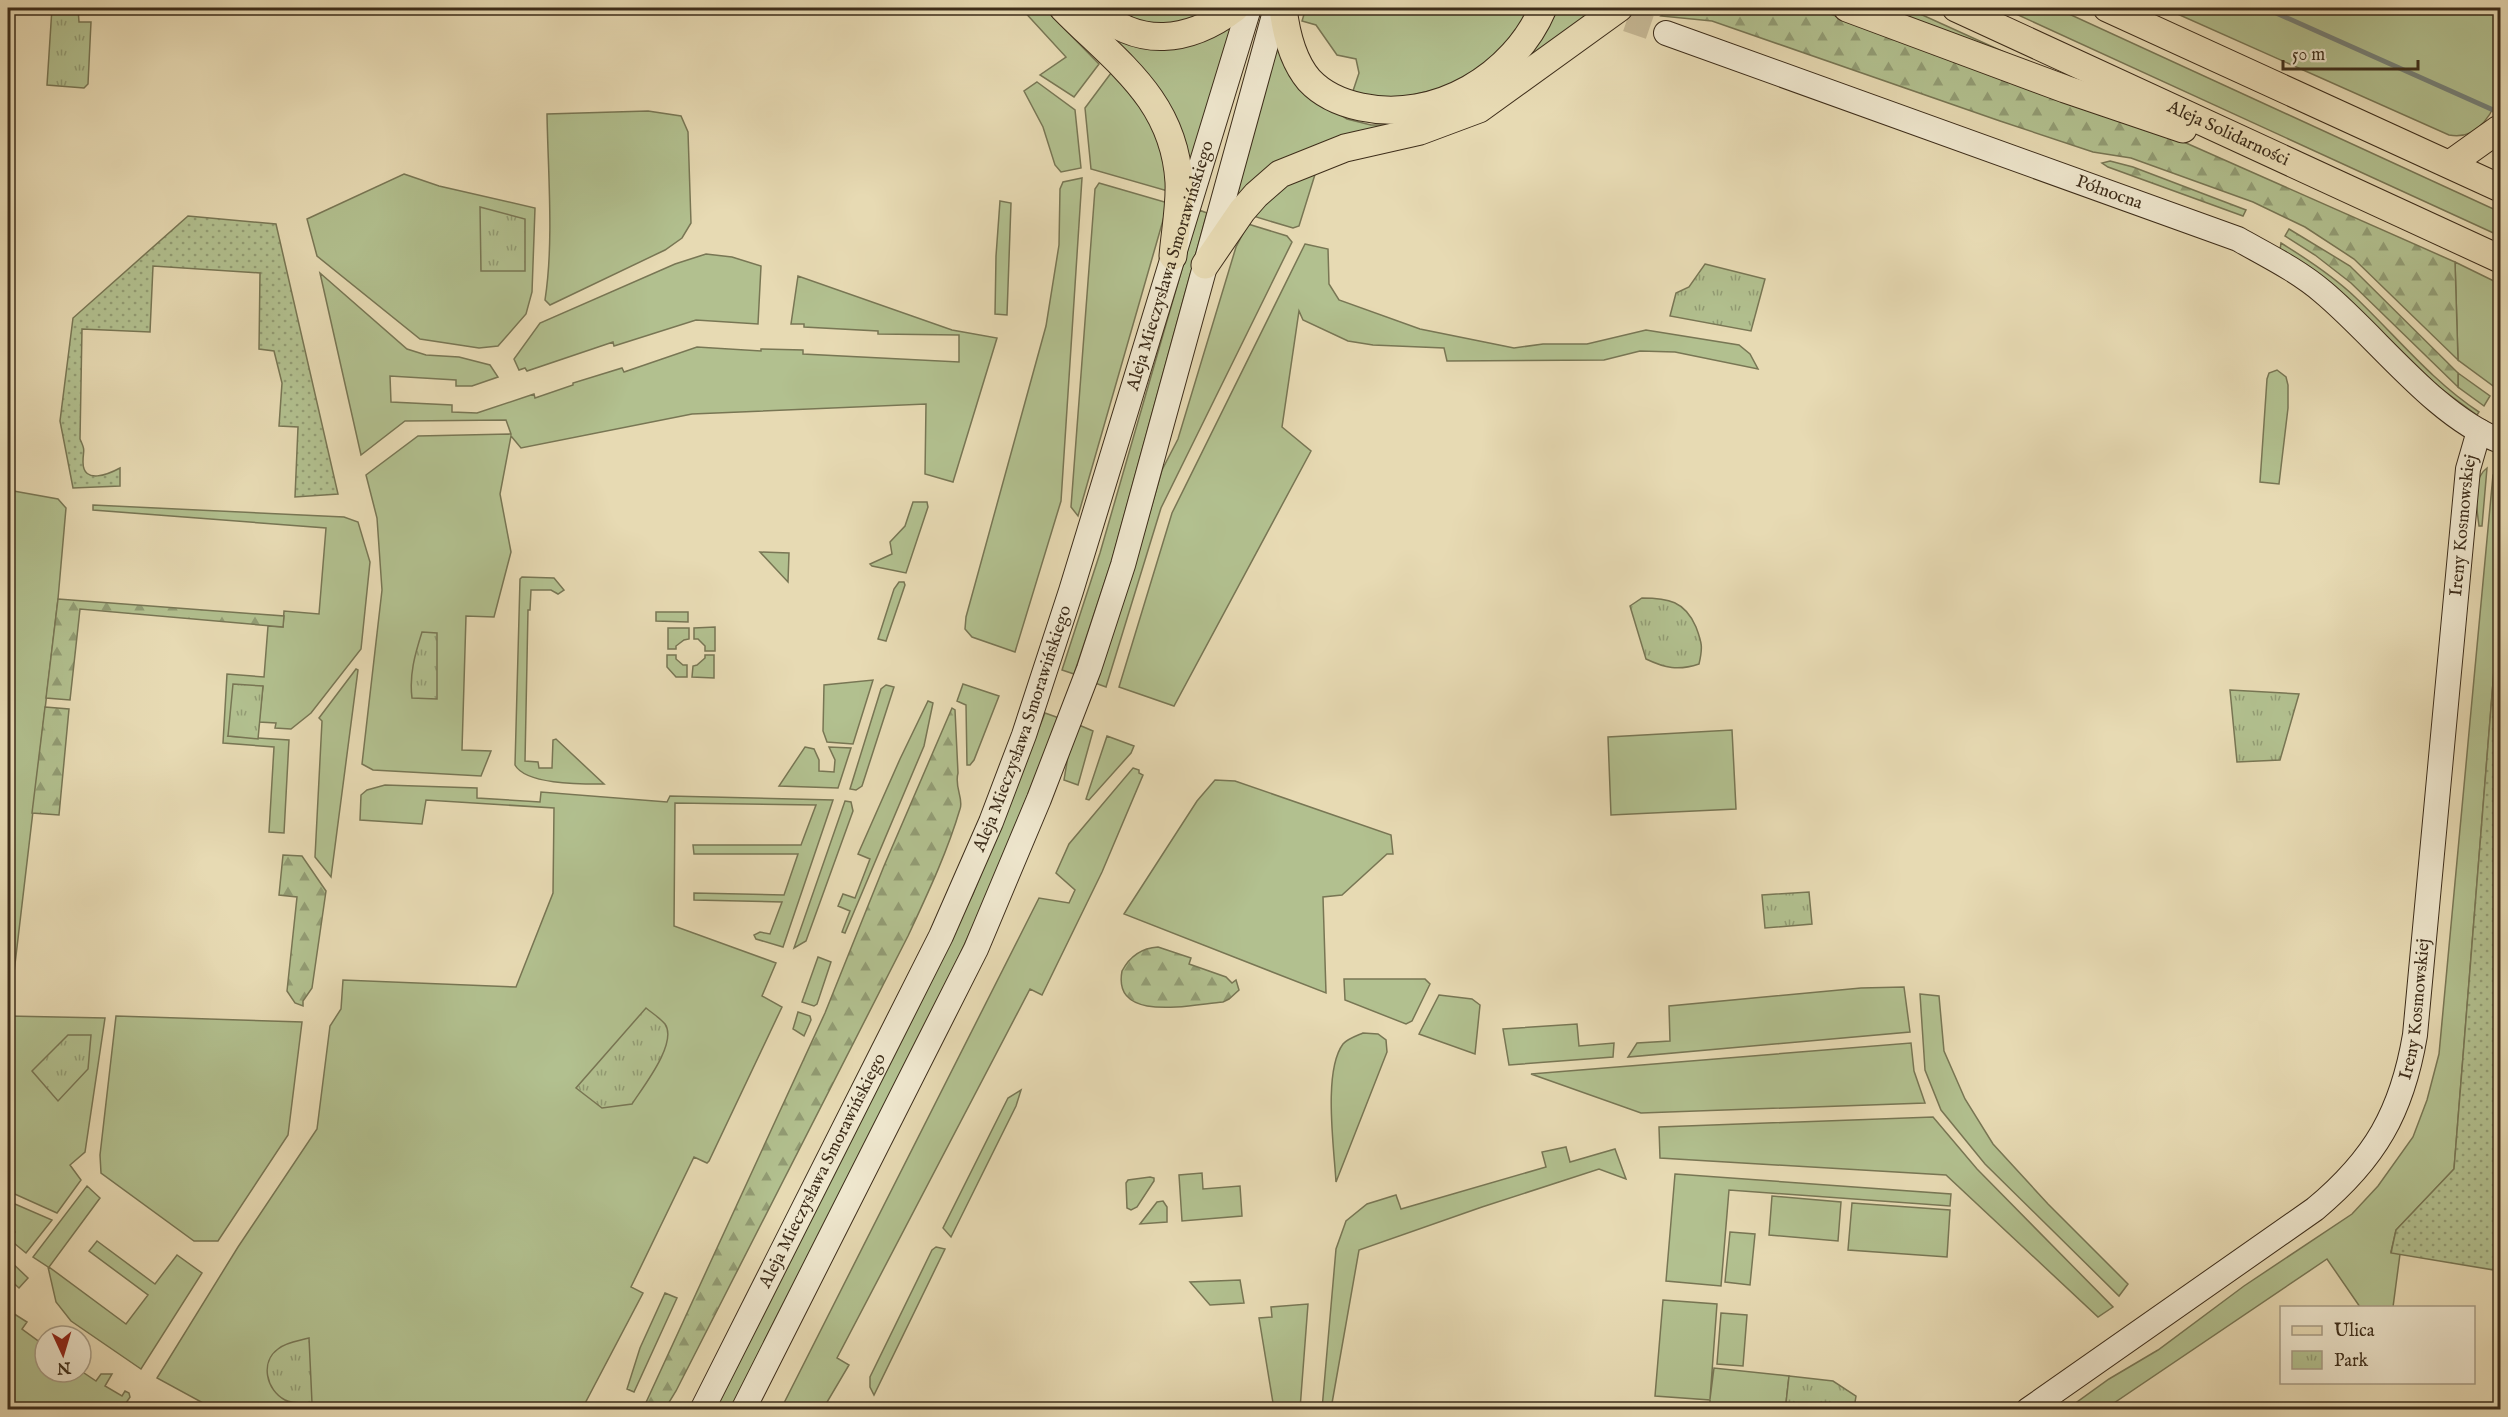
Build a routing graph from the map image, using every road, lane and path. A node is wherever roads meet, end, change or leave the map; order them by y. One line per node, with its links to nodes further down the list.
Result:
1 (1063, 8): 17 (main road)
2 (1094, 8): 3 (main road)
3 (1235, 8)
4 (1249, 8): 17 (main road, Aleja Mieczysława Smorawińskiego)
5 (1276, 8): 19 (main road, Aleja Mieczysława Smorawińskiego)
6 (1283, 8): 7 (main road)
7 (1544, 8)
8 (1619, 8): 19 (main road)
9 (1847, 8): 15 (main road)
10 (1956, 8): 15 (main road, Aleja Solidarności)
11 (2107, 8): 14 (main road)
12 (1666, 33): 20 (main road, Północna)
13 (2500, 136): 14 (main road)
14 (2450, 164): 16 (main road)
15 (2329, 179): 18 (main road, Aleja Solidarności)
16 (2499, 187)
17 (1173, 256): 22 (main road, Aleja Mieczysława Smorawińskiego)
18 (2500, 259)
19 (1205, 265): 23 (main road, Aleja Mieczysława Smorawińskiego)
20 (2478, 431): 21 (main road, Północna); 24 (main road, Ireny Kosmowskiej)
21 (2500, 441)
22 (702, 1410)
23 (743, 1410)
24 (2028, 1410)

